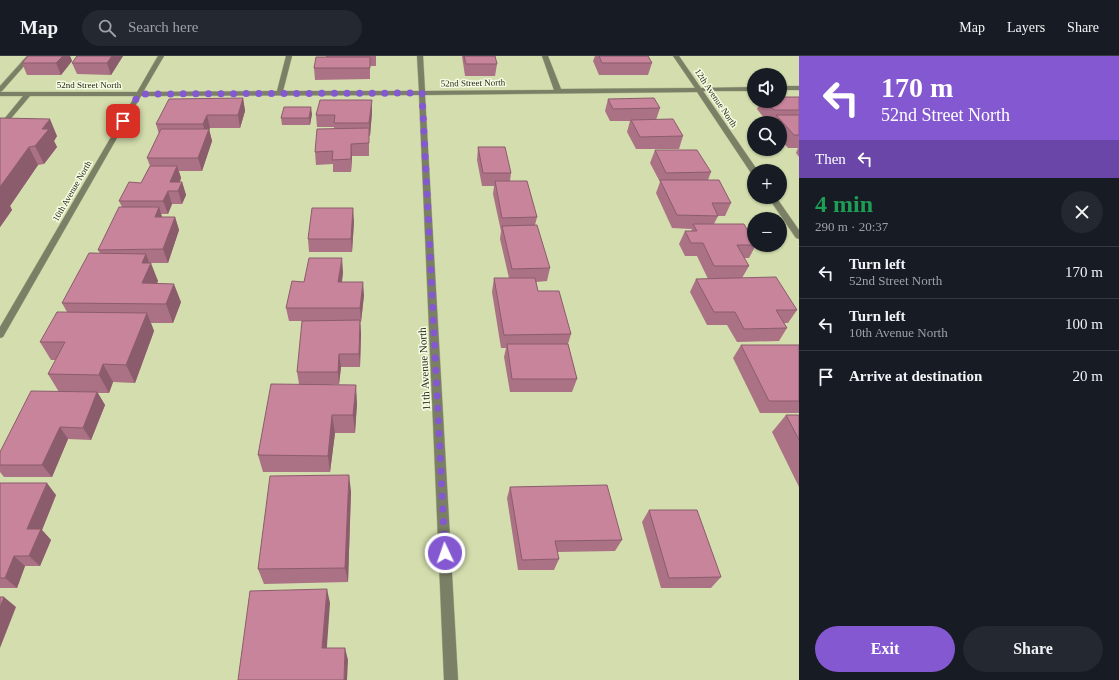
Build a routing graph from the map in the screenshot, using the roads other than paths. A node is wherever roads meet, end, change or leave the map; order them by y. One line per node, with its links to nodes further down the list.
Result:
1 (30, 56): 11 (street)
2 (161, 56): 16 (street, 10th Avenue North)
3 (289, 56): 17 (street)
4 (420, 56): 13 (street, 11th Avenue North)
5 (545, 56): 12 (street)
6 (676, 56): 9 (street, 12th Avenue North)
7 (787, 88): 8 (street)
8 (799, 88)
9 (698, 89): 10 (street, 52nd Street North); 12 (street, 52nd Street North); 19 (street, 12th Avenue North)
10 (747, 89)
11 (0, 90)
12 (558, 91): 13 (street, 52nd Street North)
13 (422, 93): 17 (street, 52nd Street North); 23 (street, 11th Avenue North)
14 (0, 94): 15 (street, 52nd Street North)
15 (28, 94): 16 (street, 52nd Street North); 18 (street)
16 (139, 94): 17 (street, 52nd Street North); 22 (street, 10th Avenue North)
17 (279, 94)
18 (0, 128)
19 (749, 164)
20 (777, 204): 21 (street)
21 (799, 236)
22 (0, 336)
23 (451, 680)

